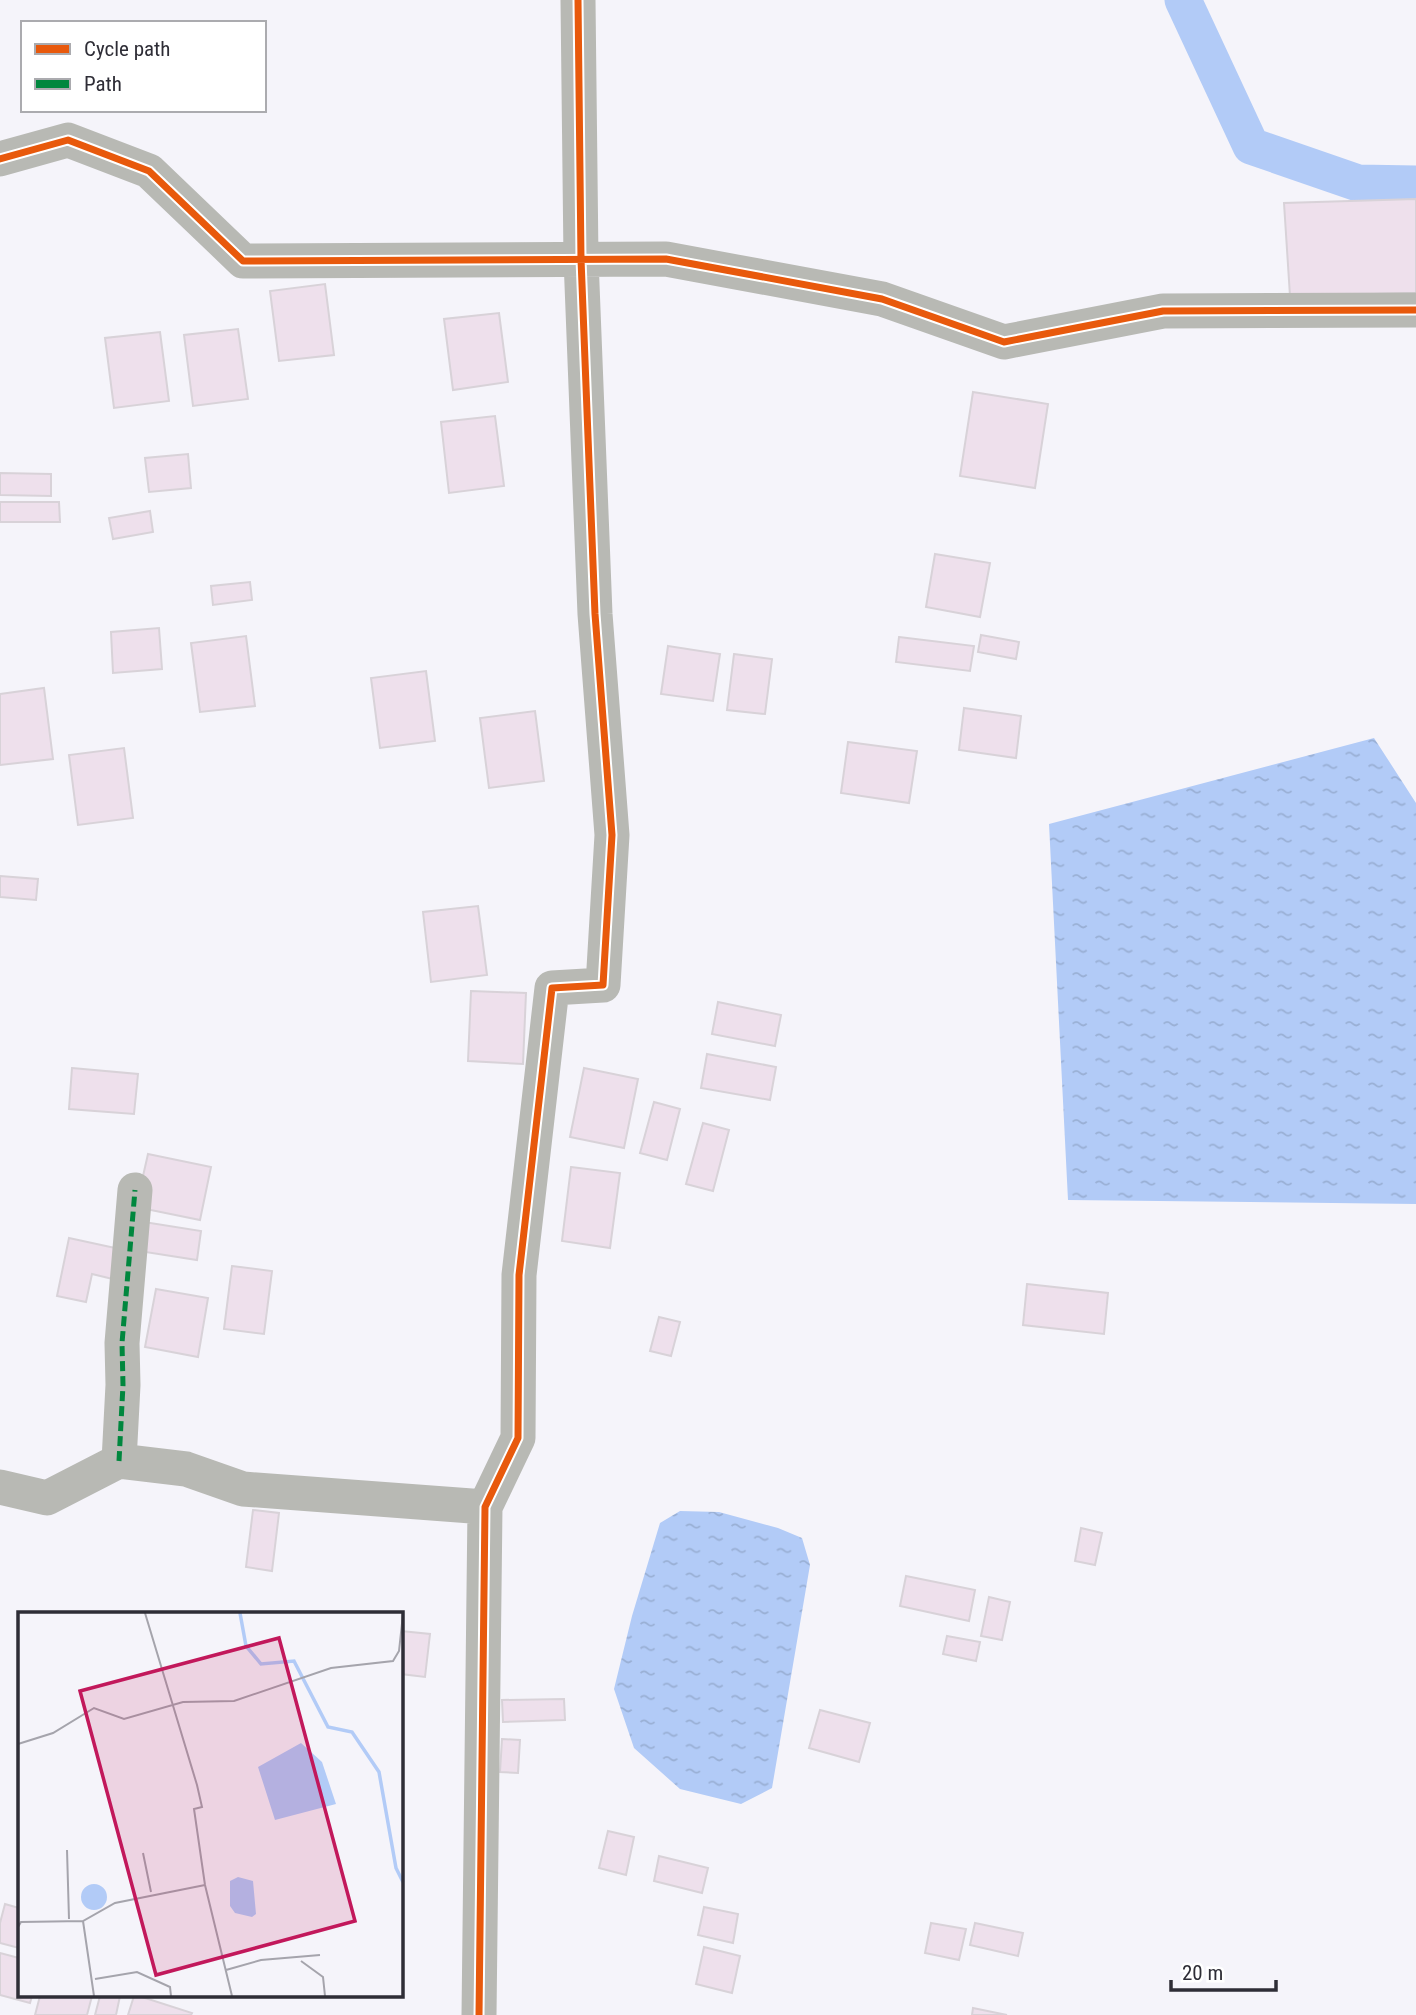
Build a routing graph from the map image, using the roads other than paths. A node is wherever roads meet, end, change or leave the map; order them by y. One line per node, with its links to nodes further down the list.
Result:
1 (578, 0): 3 (street)
2 (0, 159): 3 (street)
3 (580, 260): 4 (street); 8 (street)
4 (1416, 310)
5 (135, 1191): 6 (street)
6 (119, 1461): 7 (street); 8 (street)
7 (0, 1487)
8 (485, 1507): 9 (street)
9 (479, 2015)

